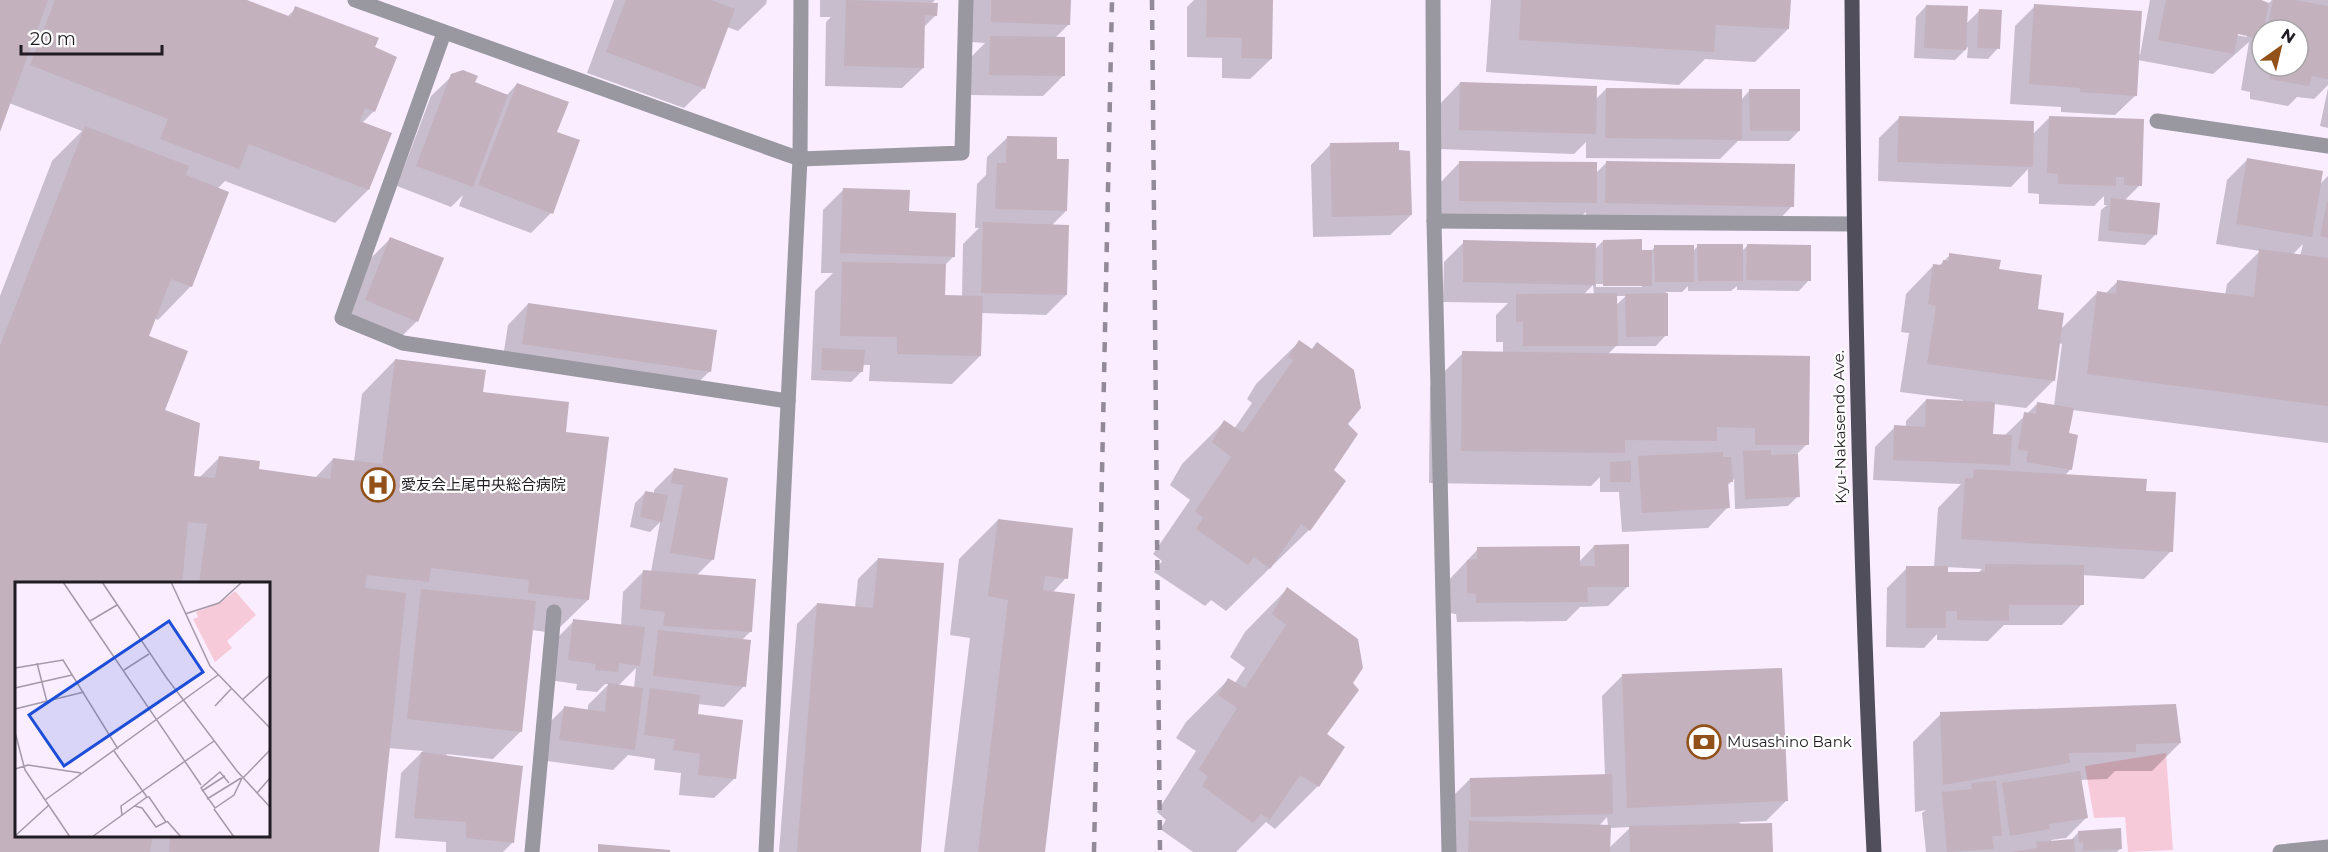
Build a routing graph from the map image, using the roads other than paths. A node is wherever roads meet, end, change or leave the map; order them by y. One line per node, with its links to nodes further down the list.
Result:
1 (355, 0): 6 (street)
2 (801, 0): 9 (street)
3 (966, 0): 9 (street)
4 (1433, 0): 10 (street)
5 (1852, 0): 11 (main road, Kyu-Nakasendo Ave.)
6 (444, 33): 9 (street); 12 (street)
7 (2157, 121): 8 (street)
8 (2328, 146)
9 (800, 159): 12 (street)
10 (1434, 221): 11 (street); 17 (street)
11 (1854, 224): 18 (main road, Kyu-Nakasendo Ave.)
12 (788, 401): 16 (street)
13 (554, 612): 15 (street)
14 (2328, 848): 19 (street)
15 (532, 852)
16 (766, 852)
17 (1449, 852)
18 (1874, 852)
19 (2280, 852)

